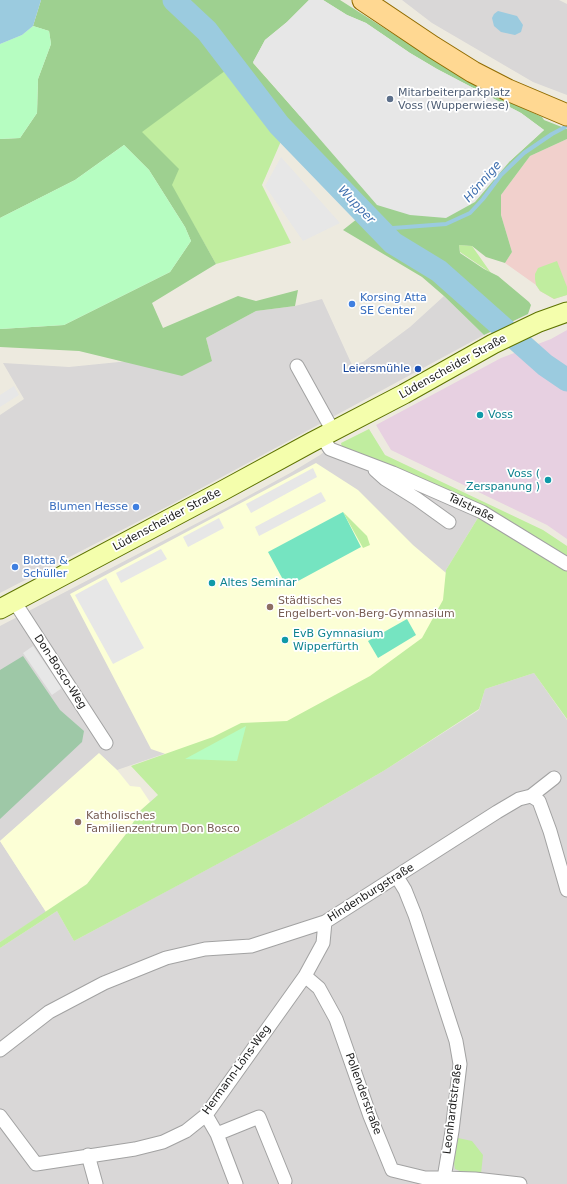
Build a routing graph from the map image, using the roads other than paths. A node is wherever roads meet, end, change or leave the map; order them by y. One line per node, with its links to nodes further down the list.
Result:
1 (363, 0): 2 (main road)
2 (563, 113)
3 (553, 317): 5 (main road, Lüdenscheider Straße)
4 (297, 366): 5 (street)
5 (328, 434): 6 (street, Talstraße); 9 (main road, Lüdenscheider Straße)
6 (368, 465): 7 (street, Talstraße); 8 (street, Talstraße)
7 (449, 522)
8 (567, 564)
9 (7, 605): 10 (street, Don-Bosco-Weg)
10 (106, 743)
11 (554, 778): 12 (street, Hindenburgstraße)
12 (531, 796): 13 (street, Hindenburgstraße); 14 (street)
13 (397, 877): 15 (street, Hindenburgstraße); 22 (street, Leonhardtstraße)
14 (567, 890)
15 (325, 922): 16 (street, Hermann-Löns-Weg); 17 (street, Hindenburgstraße)
16 (305, 976): 18 (street, Hermann-Löns-Weg); 22 (street, Pollenderstraße)
17 (0, 1050)
18 (206, 1115): 20 (street); 21 (street, Hermann-Löns-Weg)
19 (0, 1116): 21 (street, Hermann-Löns-Weg)
20 (217, 1134): 23 (street); 25 (street)
21 (88, 1155): 24 (street)
22 (444, 1178): 26 (street)
23 (286, 1181)
24 (96, 1184)
25 (236, 1184)
26 (520, 1184)

